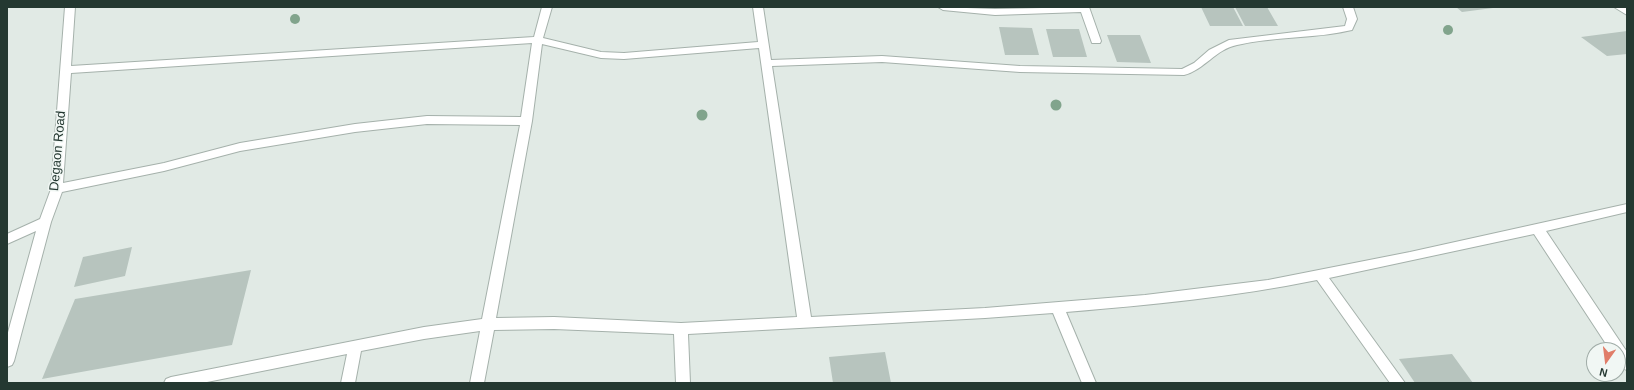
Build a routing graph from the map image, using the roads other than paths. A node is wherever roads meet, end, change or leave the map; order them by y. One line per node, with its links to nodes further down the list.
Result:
1 (70, 7): 13 (street, Degaon Road)
2 (547, 7): 9 (street)
3 (758, 7): 11 (street)
4 (943, 7): 7 (street)
5 (1348, 7): 12 (street)
6 (1619, 7): 8 (street)
7 (1085, 8): 10 (street)
8 (1627, 12)
9 (538, 40): 11 (street); 13 (street); 14 (street)
10 (1096, 41)
11 (764, 45): 12 (street)
12 (767, 63): 22 (street)
13 (65, 70): 15 (street, Degaon Road)
14 (526, 121): 15 (street); 23 (street)
15 (57, 189): 17 (street, Degaon Road)
16 (1627, 208): 18 (street)
17 (45, 222): 19 (street); 26 (street, Degaon Road)
18 (1537, 228): 20 (street); 27 (street)
19 (7, 239)
20 (1320, 275): 21 (street); 33 (street)
21 (1057, 307): 22 (street); 32 (street)
22 (806, 322): 24 (street)
23 (489, 324): 24 (street); 25 (street); 30 (street)
24 (681, 329): 31 (street)
25 (355, 347): 28 (street); 29 (street)
26 (7, 361)
27 (1627, 364)
28 (171, 383)
29 (348, 383)
30 (477, 383)
31 (683, 383)
32 (1089, 383)
33 (1398, 383)

